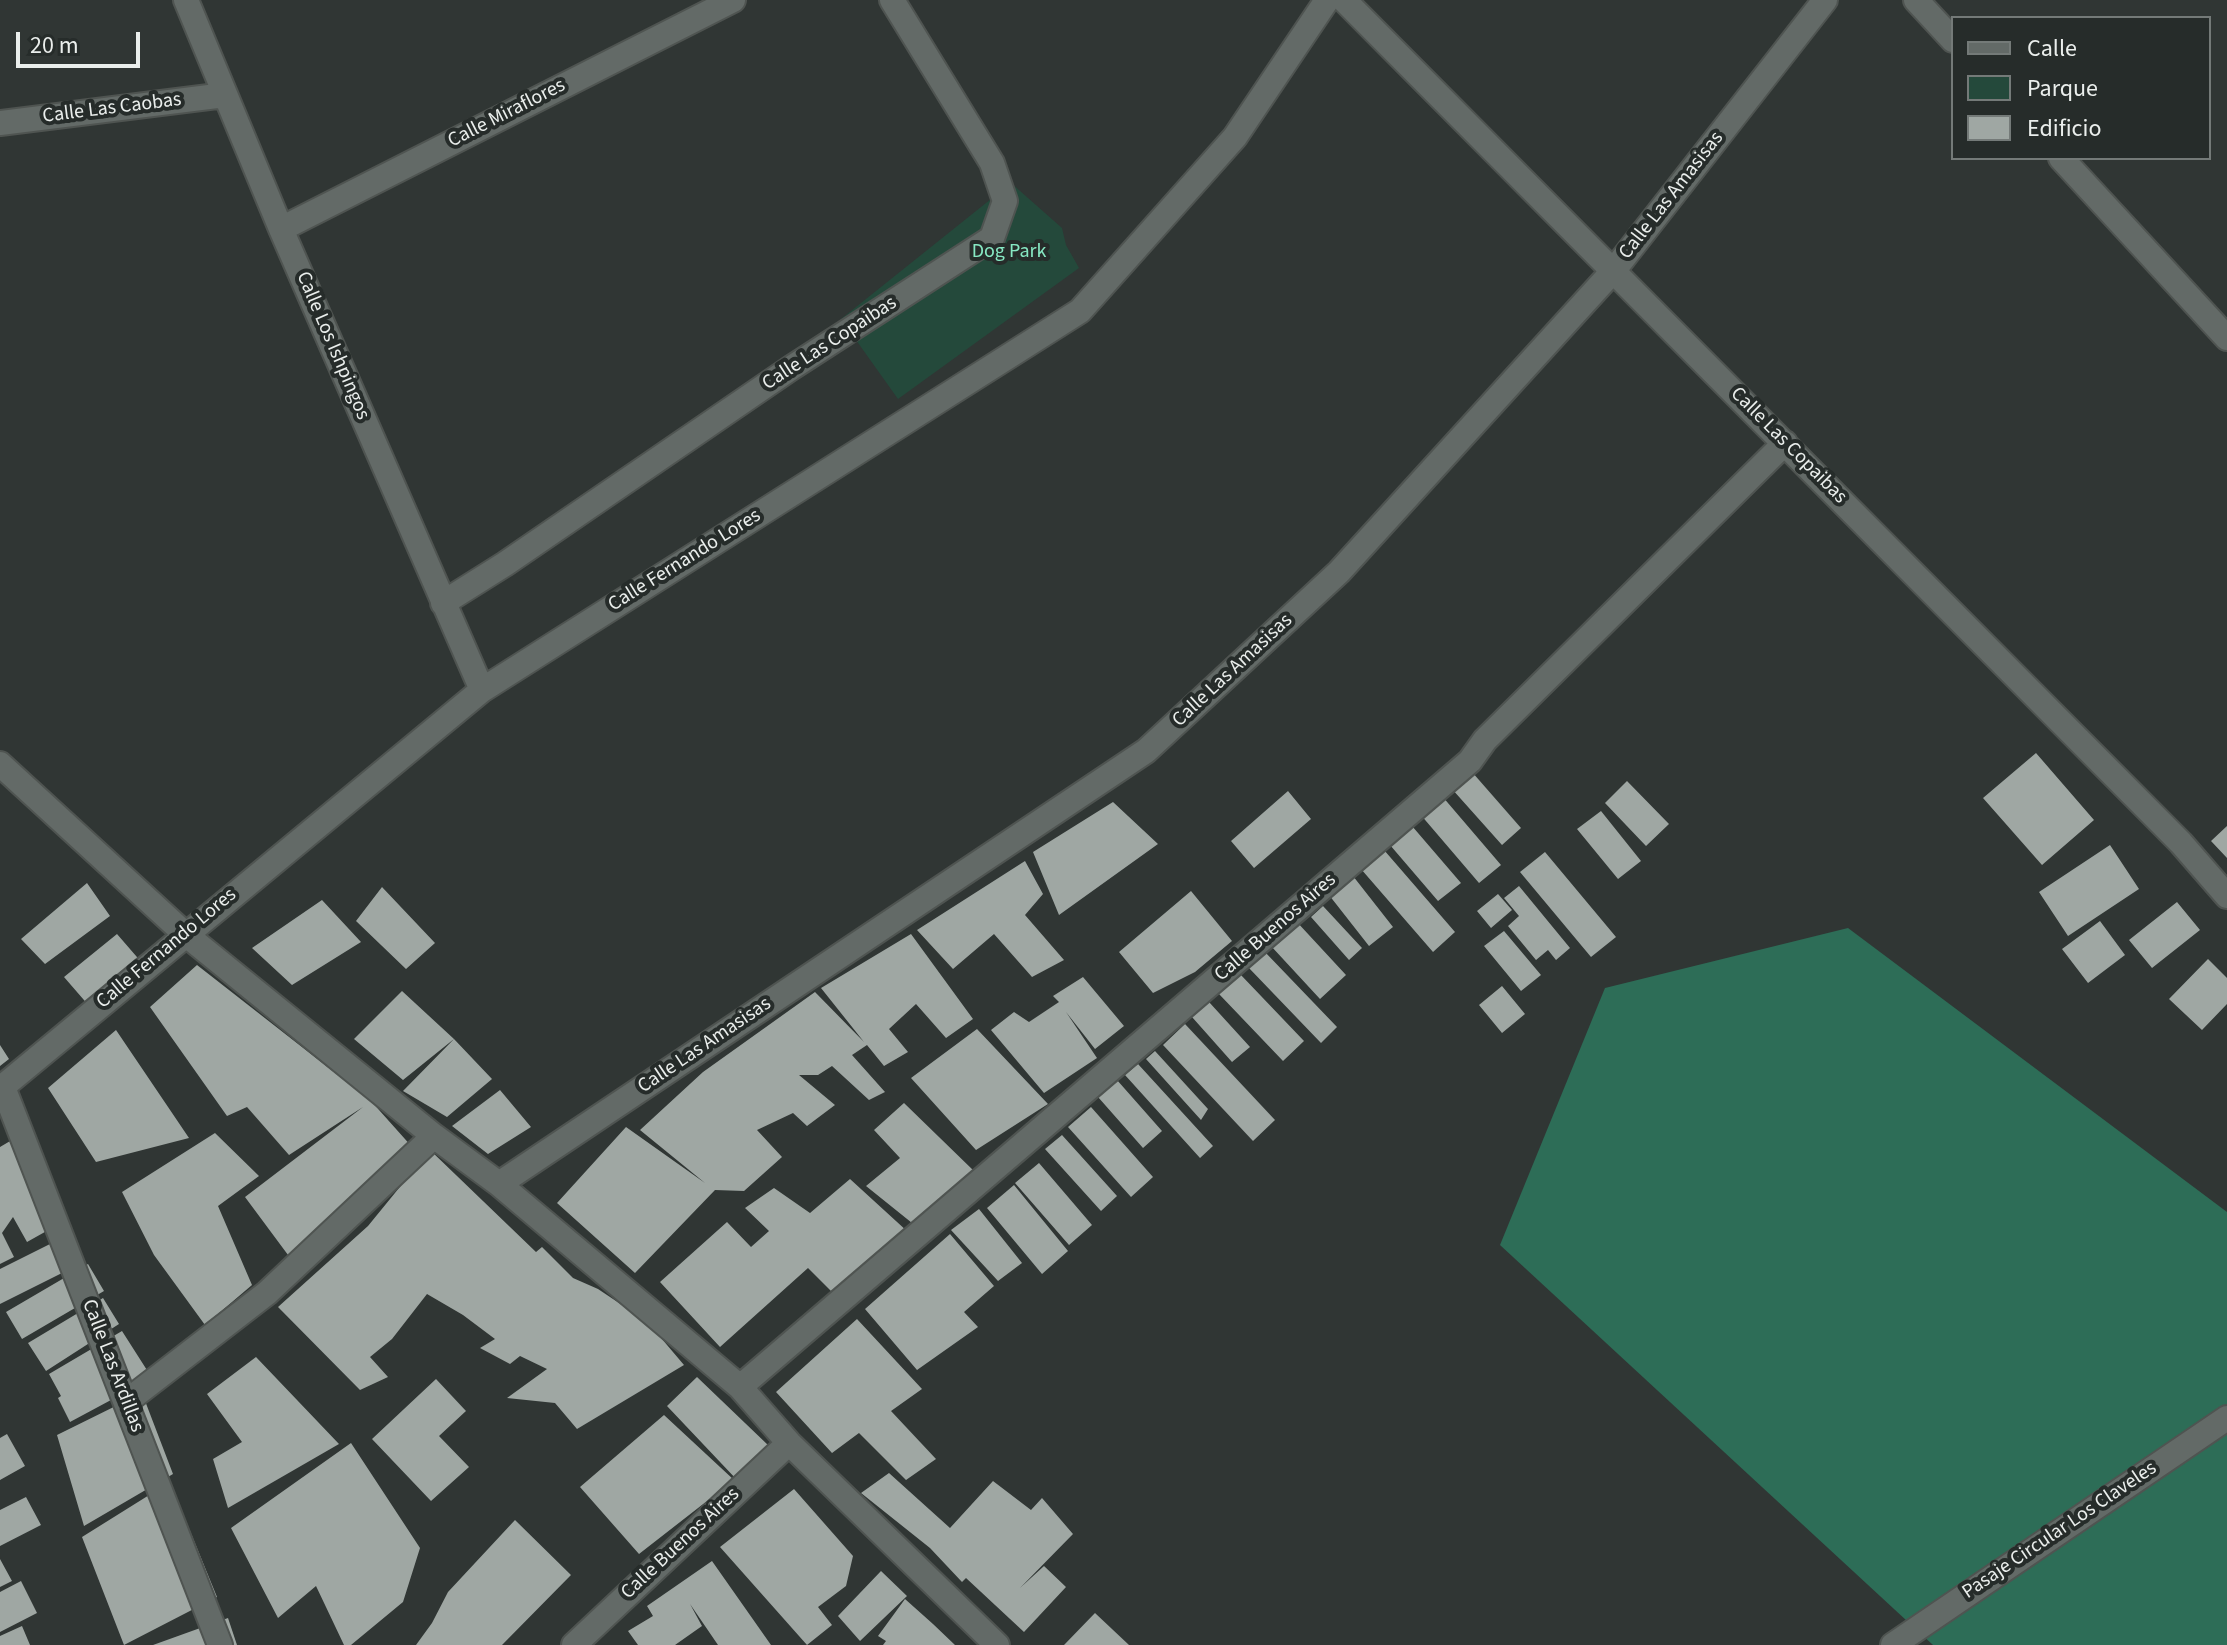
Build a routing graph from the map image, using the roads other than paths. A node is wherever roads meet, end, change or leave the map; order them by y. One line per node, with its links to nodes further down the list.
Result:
1 (186, 0): 9 (street, Calle Los Ishpingos)
2 (733, 0): 12 (street, Calle Miraflores)
3 (892, 0): 16 (street, Calle Las Copaibas)
4 (1327, 0): 17 (street, Calle Fernando Lores)
5 (1344, 0): 13 (street, Calle Las Copaibas)
6 (1825, 0): 13 (street, Calle Las Amasisas)
7 (1916, 0): 8 (street)
8 (1951, 38)
9 (225, 95): 10 (street, Calle Las Caobas); 12 (street, Calle Los Ishpingos)
10 (0, 123)
11 (2063, 160): 14 (street)
12 (281, 229): 16 (street, Calle Los Ishpingos)
13 (1614, 270): 15 (street, Calle Las Copaibas); 23 (street, Calle Las Amasisas)
14 (2227, 338)
15 (1785, 443): 19 (street, Calle Las Copaibas); 24 (street, Calle Buenos Aires)
16 (443, 603): 17 (street, Calle Los Ishpingos)
17 (482, 690): 20 (street, Calle Fernando Lores)
18 (0, 764): 20 (street)
19 (2227, 896)
20 (185, 934): 21 (street, Calle Fernando Lores); 22 (street)
21 (2, 1088): 25 (street, Calle Las Ardillas)
22 (434, 1136): 23 (street); 25 (street)
23 (499, 1184): 24 (street)
24 (740, 1387): 27 (street)
25 (126, 1402): 28 (street, Calle Las Ardillas)
26 (2227, 1418): 31 (street, Pasaje Circular Los Claveles)
27 (789, 1443): 29 (street, Calle Buenos Aires); 30 (street)
28 (220, 1645)
29 (574, 1645)
30 (997, 1645)
31 (1893, 1645)

